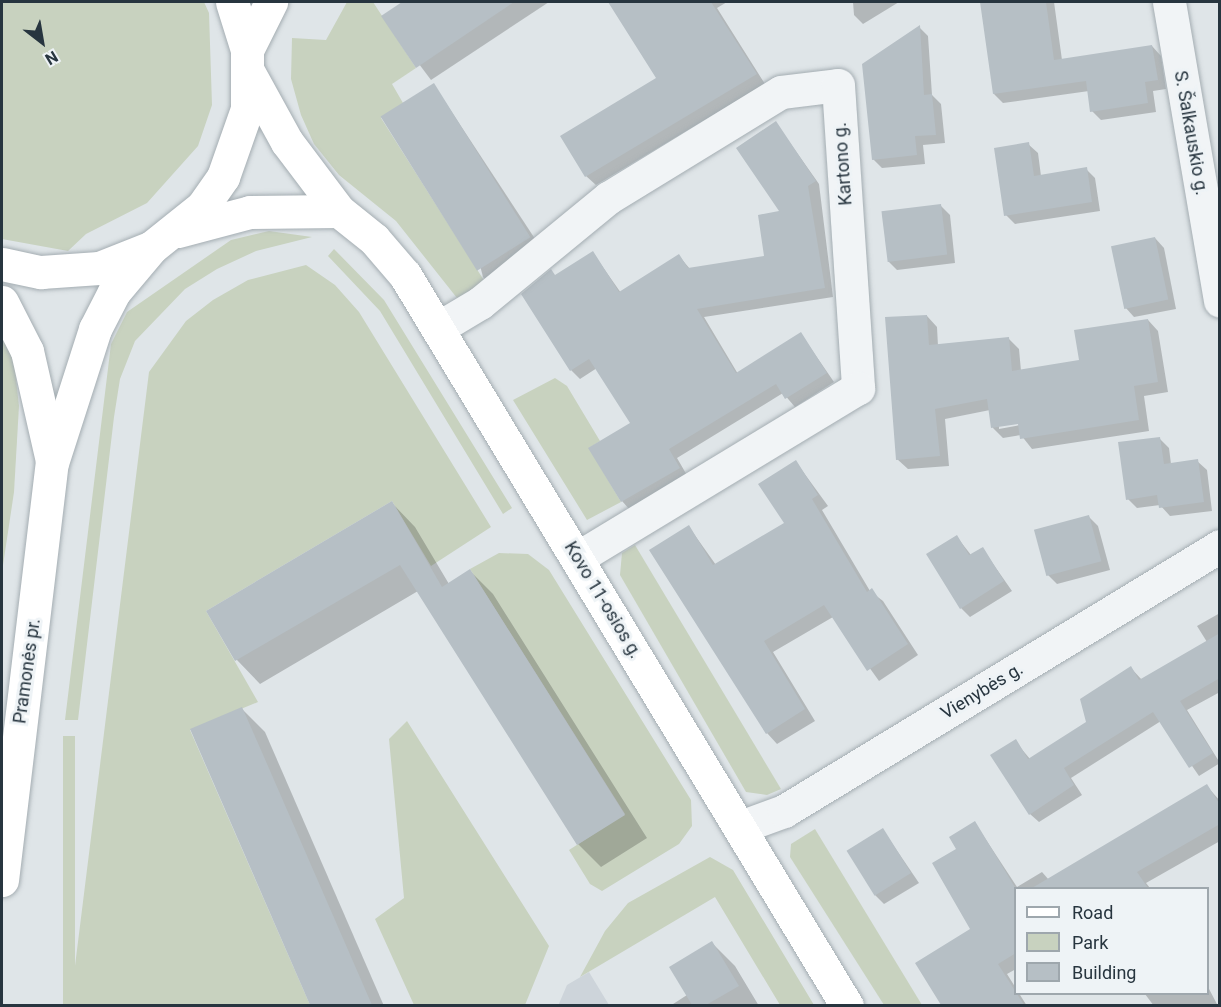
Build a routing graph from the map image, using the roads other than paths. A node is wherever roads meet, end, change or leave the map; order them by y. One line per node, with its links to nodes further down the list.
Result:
1 (232, 2): 4 (main road)
2 (272, 2): 4 (main road)
3 (1169, 2): 8 (street, S. Šalkauskio g.)
4 (248, 61): 5 (main road, Kovo 11-osios g.); 6 (main road, Pramonės pr.)
5 (339, 211): 6 (main road); 10 (main road, Kovo 11-osios g.)
6 (164, 239): 7 (main road); 11 (main road, Pramonės pr.)
7 (2, 264)
8 (1220, 301)
9 (2, 302): 11 (main road, Pramonės pr.)
10 (438, 328): 13 (main road, Kovo 11-osios g.); 13 (street, Kartono g.)
11 (52, 462): 15 (main road, Pramonės pr.)
12 (1220, 546): 14 (street, Vienybės g.)
13 (577, 558): 14 (main road, Kovo 11-osios g.)
14 (740, 827): 16 (main road, Kovo 11-osios g.)
15 (2, 880)
16 (847, 1005)

